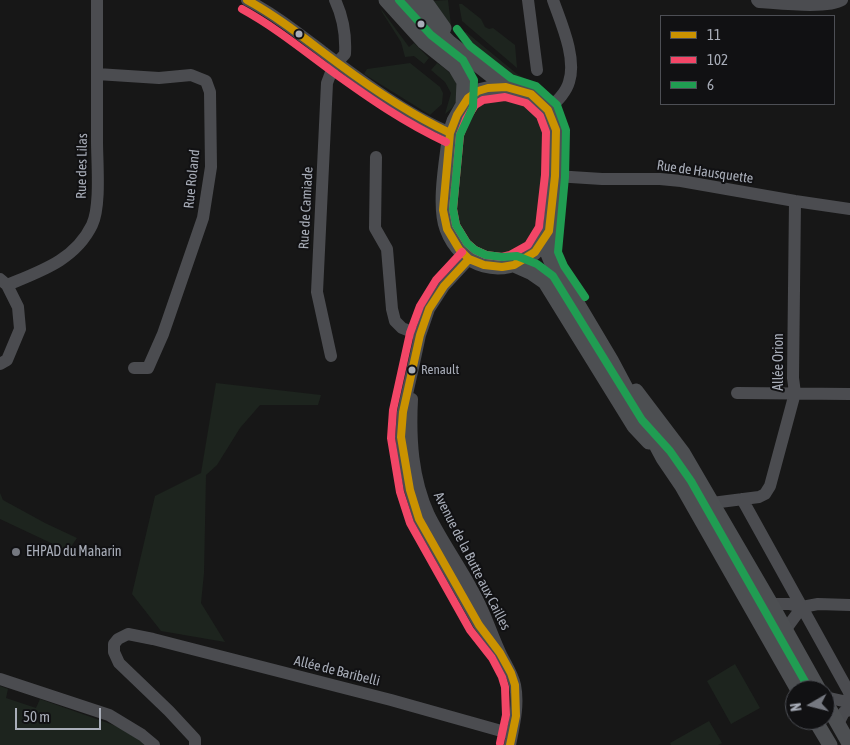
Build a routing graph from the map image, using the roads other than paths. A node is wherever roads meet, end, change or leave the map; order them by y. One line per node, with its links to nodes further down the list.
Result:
1 (97, 0): 15 (street, Rue des Lilas)
2 (246, 0): 13 (street)
3 (335, 0): 13 (street, Rue de Camiade)
4 (386, 0): 17 (main road)
5 (407, 0): 12 (main road)
6 (424, 0): 12 (main road)
7 (528, 0): 14 (street)
8 (758, 0): 11 (street)
9 (842, 0): 11 (street)
10 (549, 1): 18 (street)
11 (779, 1)
12 (462, 53): 16 (main road)
13 (337, 62): 19 (street); 29 (street, Rue de Camiade)
14 (537, 70)
15 (97, 74): 27 (street, Rue des Lilas); 32 (street, Rue Roland)
16 (506, 87): 17 (main road); 18 (main road)
17 (463, 105): 19 (main road)
18 (548, 110): 21 (main road)
19 (450, 133): 25 (main road)
20 (376, 157): 28 (street)
21 (555, 176): 22 (street, Rue de Hausquette); 24 (main road)
22 (796, 201): 23 (street, Rue de Hausquette); 34 (street, Allée Orion)
23 (850, 209)
24 (549, 231): 26 (main road); 30 (main road)
25 (469, 259): 26 (main road); 28 (street, Avenue de la Butte aux Cailles)
26 (514, 265): 36 (main road)
27 (4, 282): 31 (street)
28 (420, 335): 52 (street, Avenue de la Butte aux Cailles)
29 (331, 356)
30 (611, 360): 36 (main road); 38 (main road)
31 (0, 364)
32 (134, 368)
33 (737, 393): 34 (street)
34 (795, 393): 35 (street); 37 (street, Allée Orion)
35 (850, 394)
36 (663, 458): 44 (main road)
37 (742, 499): 38 (street, Allée Orion); 41 (street)
38 (712, 503): 39 (main road)
39 (771, 604): 41 (street); 42 (main road)
40 (850, 605): 41 (street)
41 (802, 608): 42 (street); 46 (street)
42 (786, 629): 45 (main road)
43 (0, 679): 53 (street)
44 (792, 680)
45 (814, 680)
46 (850, 699): 47 (street)
47 (835, 700)
48 (850, 710): 50 (street)
49 (835, 719): 50 (main road)
50 (838, 724): 56 (main road)
51 (822, 730): 55 (main road)
52 (511, 739): 54 (street, Allée de Baribelli)
53 (154, 745)
54 (196, 745)
55 (830, 745)
56 (850, 745)

